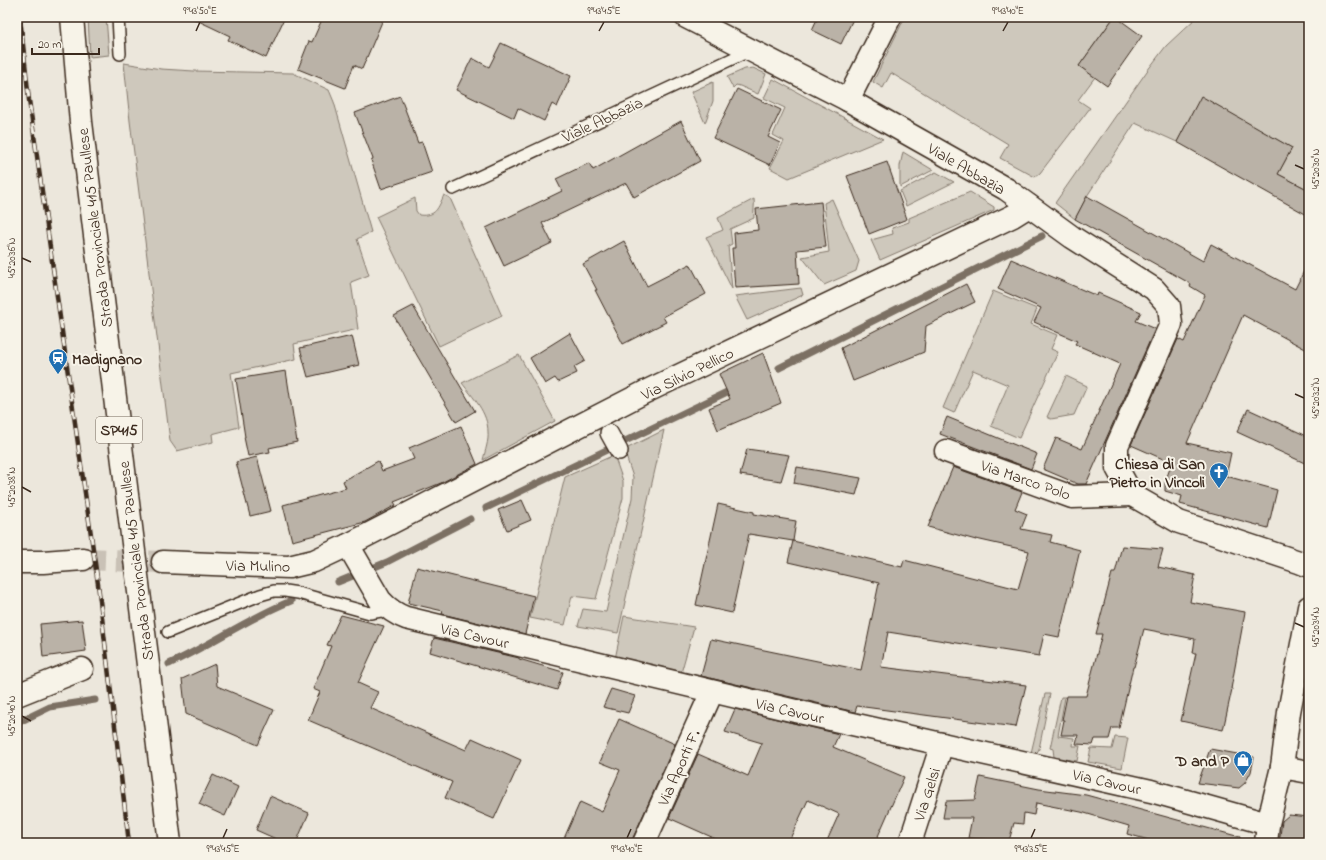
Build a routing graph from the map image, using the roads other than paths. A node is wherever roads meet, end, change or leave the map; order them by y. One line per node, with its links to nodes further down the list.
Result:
1 (72, 17): 29 (street, Strada Provinciale 415 Paullese / SP415)
2 (118, 17): 6 (lane)
3 (686, 17): 5 (street, Viale Abbazia)
4 (890, 17): 7 (street)
5 (751, 50): 7 (street, Viale Abbazia); 8 (lane, Viale Abbazia)
6 (120, 54)
7 (848, 100): 9 (street, Viale Abbazia)
8 (453, 189)
9 (1029, 206): 13 (street, Viale Abbazia); 14 (street, Via Silvio Pellico)
10 (609, 433): 11 (street)
11 (619, 451)
12 (946, 451): 13 (street, Via Marco Polo)
13 (1132, 495): 18 (street)
14 (352, 552): 17 (street, Via Mulino); 19 (street, Via Cavour)
15 (83, 559): 16 (street)
16 (17, 562)
17 (163, 562)
18 (1309, 566)
19 (386, 607): 21 (lane); 23 (street, Via Cavour)
20 (1309, 607): 26 (street)
21 (168, 632)
22 (82, 669): 24 (street)
23 (712, 692): 25 (street, Via Cavour); 30 (street, Via Aporti F.)
24 (17, 695)
25 (942, 744): 28 (street, Via Cavour); 31 (street, Via Gelsi)
26 (1282, 767): 27 (street); 28 (street)
27 (1309, 772)
28 (1267, 834)
29 (170, 843)
30 (644, 843)
31 (910, 843)

